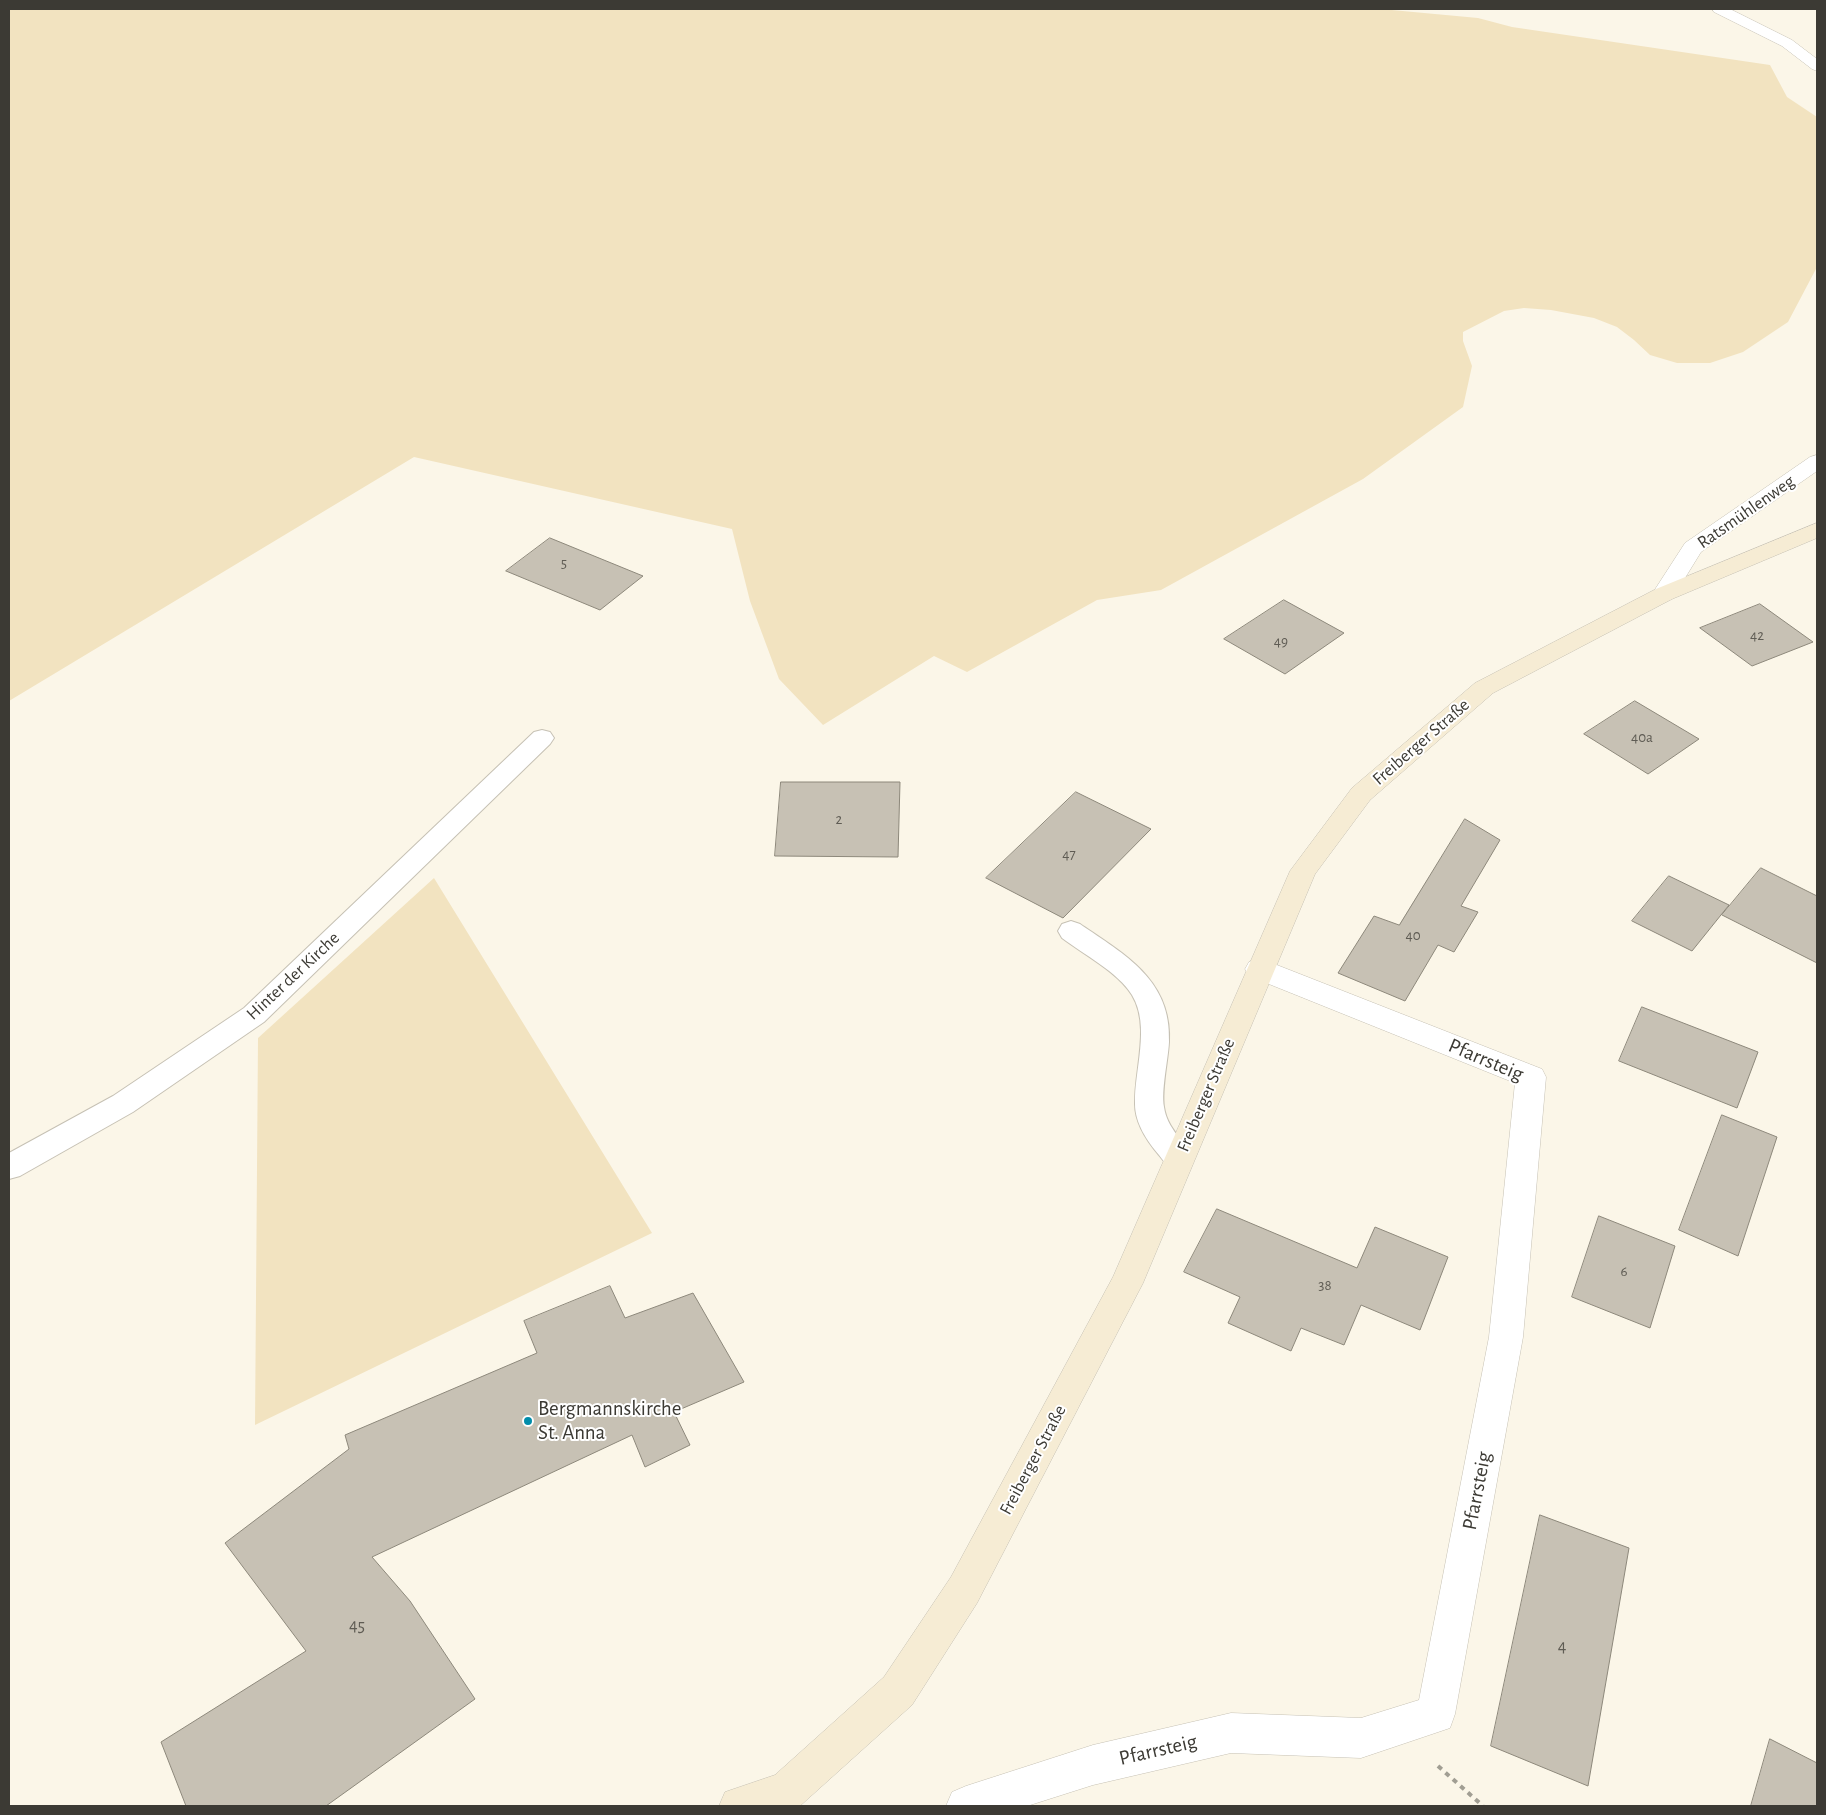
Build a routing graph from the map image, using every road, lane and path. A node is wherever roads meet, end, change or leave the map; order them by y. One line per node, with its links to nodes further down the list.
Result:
1 (1719, 9): 2 (street)
2 (1817, 66)
3 (1817, 461): 5 (street, Ratsmühlenweg)
4 (1817, 530): 5 (street, Freiberger Straße)
5 (1664, 594): 8 (street, Freiberger Straße)
6 (542, 738): 10 (lane, Hinter der Kirche)
7 (1071, 931): 9 (lane)
8 (1259, 969): 9 (street, Freiberger Straße); 13 (street, Pfarrsteig)
9 (1179, 1158): 11 (street, Freiberger Straße)
10 (9, 1167)
11 (792, 1799): 12 (street, Freiberger Straße)
12 (739, 1806)
13 (966, 1806)

